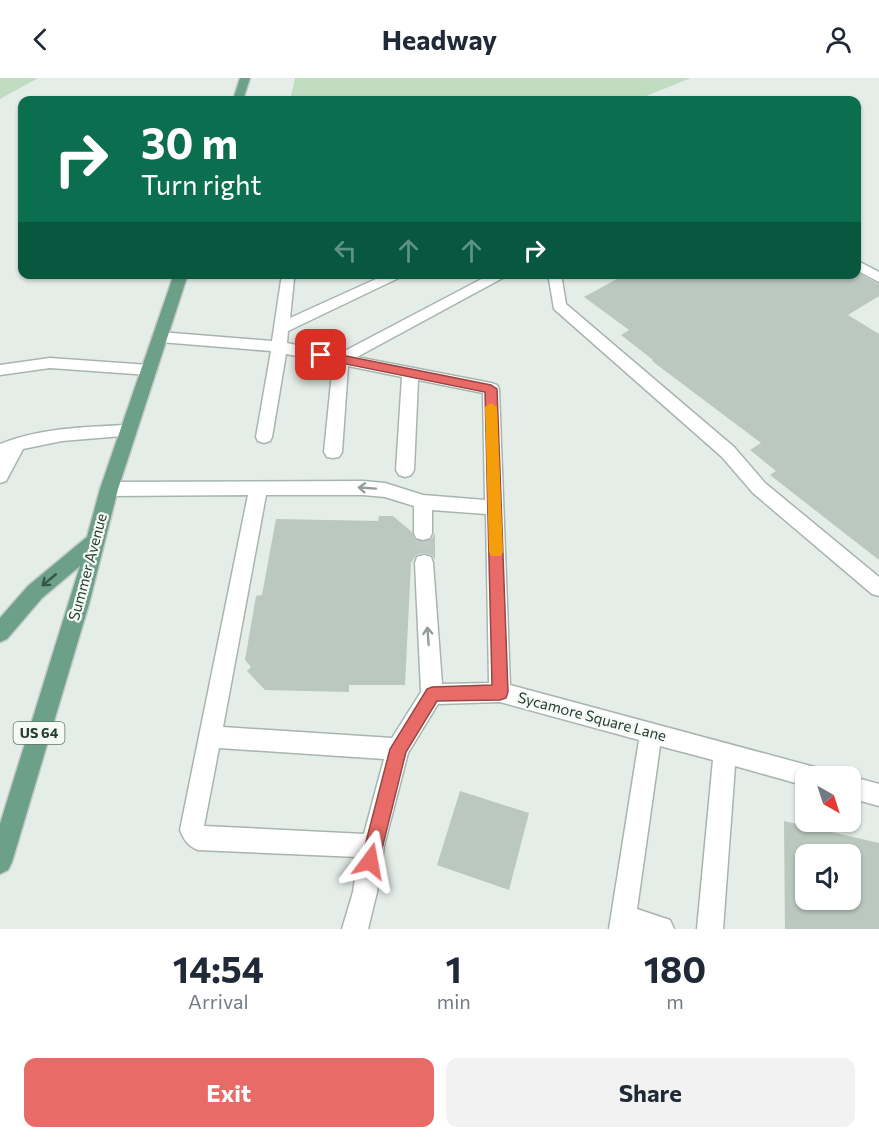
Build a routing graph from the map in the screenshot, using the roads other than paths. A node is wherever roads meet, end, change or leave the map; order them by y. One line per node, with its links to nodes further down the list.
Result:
1 (245, 78): 2 (main road)
2 (239, 96)
3 (861, 267): 4 (street)
4 (879, 278)
5 (179, 279): 10 (main road, Summer Avenue / US 64)
6 (287, 279): 11 (street)
7 (391, 279): 11 (street)
8 (493, 279): 12 (street)
9 (556, 279): 30 (street)
10 (160, 337): 11 (street, Sycamore Square Lane); 14 (main road, Summer Avenue / US 64)
11 (280, 338): 12 (street, Sycamore Square Lane); 17 (street)
12 (341, 359): 15 (street, Sycamore Square Lane); 20 (street)
13 (0, 369): 14 (street)
14 (149, 370): 16 (main road, Summer Avenue / US 64)
15 (410, 373): 21 (street); 26 (street, Sycamore Square Lane)
16 (128, 431): 18 (street); 24 (main road, Summer Avenue / US 64)
17 (264, 437)
18 (18, 443): 19 (street); 22 (street)
19 (0, 451)
20 (333, 452)
21 (405, 470)
22 (0, 476)
23 (258, 488): 24 (street); 25 (street, one-way to 23); 35 (street)
24 (109, 489): 28 (main road, Summer Avenue / US 64)
25 (423, 502): 26 (street); 27 (street)
26 (494, 508): 32 (street, Sycamore Square Lane)
27 (423, 533)
28 (94, 542): 31 (main road, one-way to 31); 42 (main road, Summer Avenue / US 64)
29 (424, 563): 33 (street, one-way to 29)
30 (879, 588)
31 (0, 633)
32 (500, 692): 33 (street); 34 (street, Sycamore Square Lane)
33 (432, 694): 36 (street)
34 (651, 734): 37 (street, Sycamore Square Lane); 43 (street)
35 (210, 737): 36 (street); 41 (street)
36 (398, 749): 41 (street)
37 (725, 753): 38 (street, Sycamore Square Lane); 46 (street)
38 (795, 772)
39 (861, 790): 40 (street)
40 (879, 795)
41 (372, 846): 44 (street)
42 (0, 862)
43 (623, 923): 45 (street)
44 (356, 929)
45 (662, 929)
46 (711, 929)

